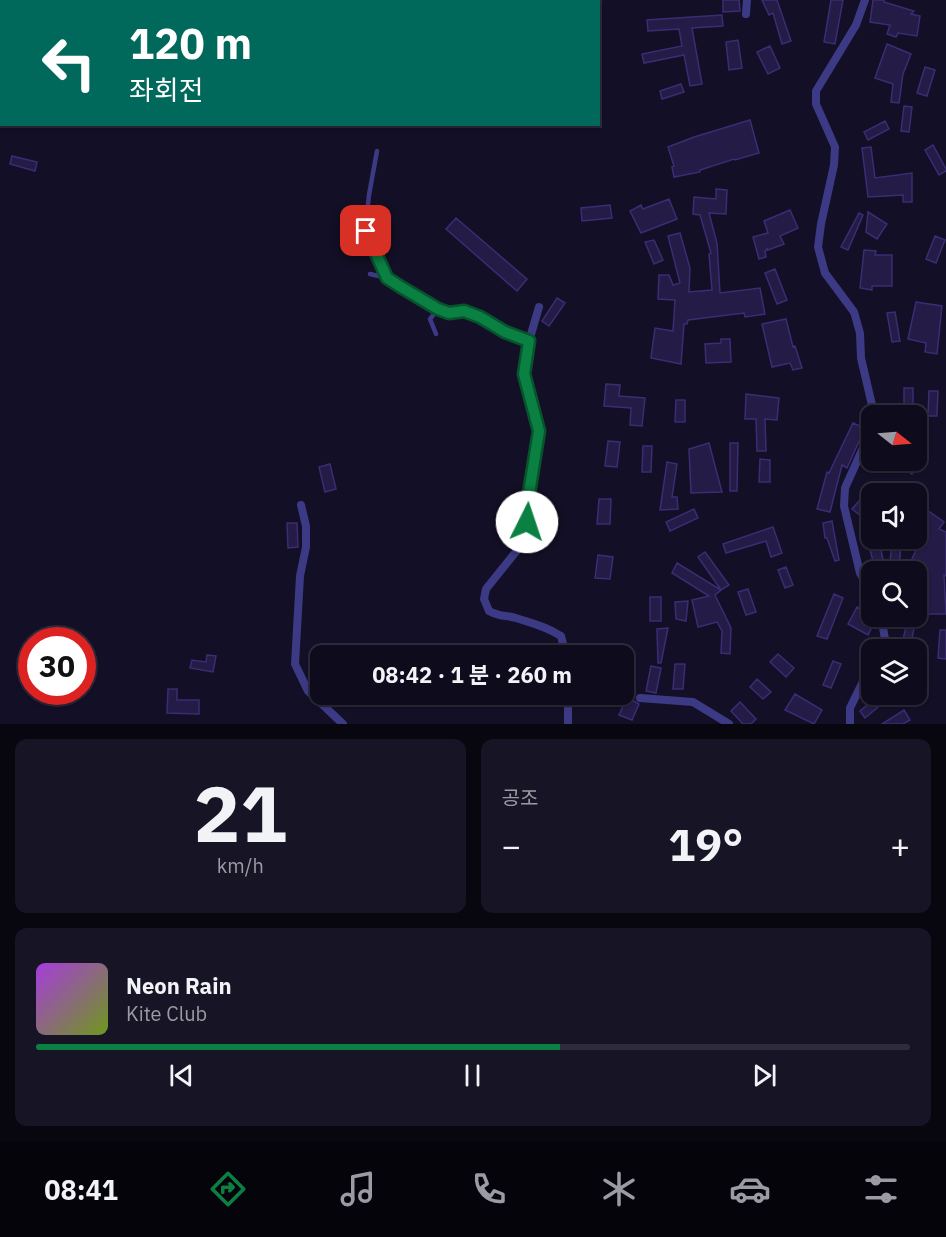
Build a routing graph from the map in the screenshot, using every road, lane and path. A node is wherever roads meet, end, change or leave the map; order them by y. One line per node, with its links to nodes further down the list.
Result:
1 (747, 0): 3 (street)
2 (865, 0): 12 (street)
3 (746, 14)
4 (377, 151): 6 (lane)
5 (370, 274): 6 (lane)
6 (387, 278): 8 (lane)
7 (539, 307): 10 (street)
8 (438, 309): 9 (lane); 10 (lane)
9 (436, 334)
10 (529, 341): 13 (street)
11 (301, 505): 17 (street)
12 (861, 575)
13 (563, 645)
14 (861, 686): 20 (street)
15 (640, 698): 19 (street)
16 (568, 705): 18 (street)
17 (343, 724)
18 (568, 724)
19 (729, 724)
20 (850, 724)

